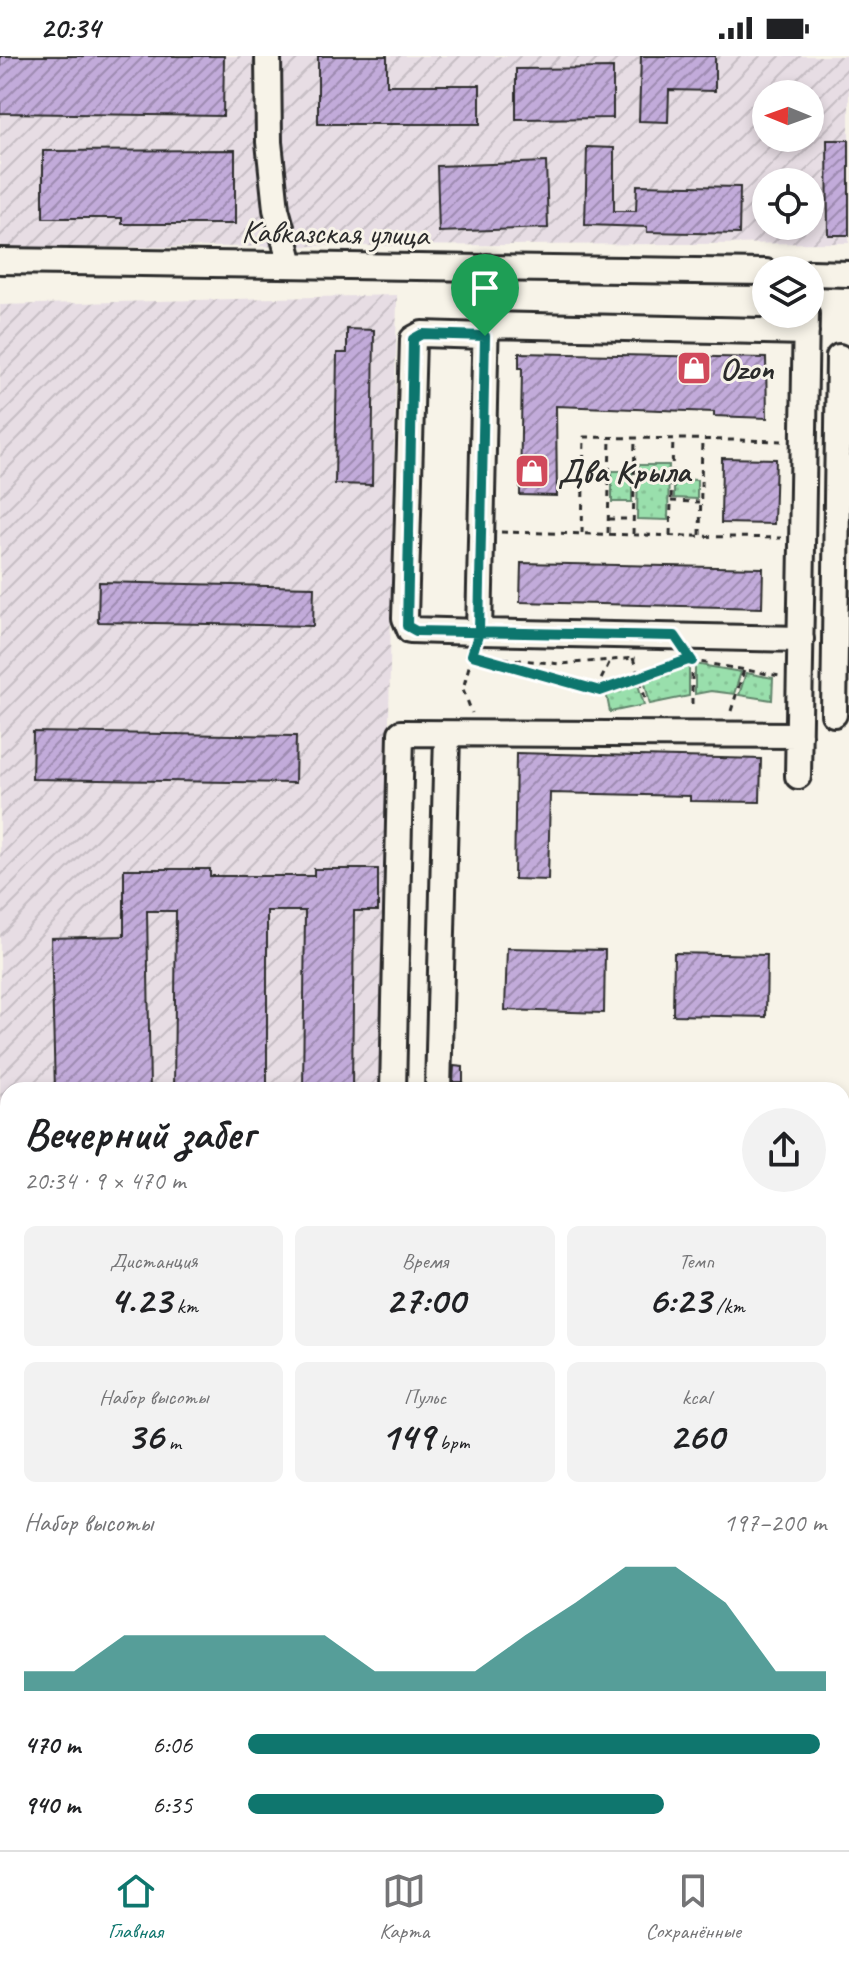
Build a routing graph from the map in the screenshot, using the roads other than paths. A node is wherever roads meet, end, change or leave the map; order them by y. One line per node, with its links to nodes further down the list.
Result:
1 (268, 56): 3 (street)
2 (0, 261): 3 (street, Кавказская улица)
3 (291, 264): 4 (street, Кавказская улица)
4 (487, 267): 5 (street, Кавказская улица); 10 (street)
5 (752, 272)
6 (824, 273): 7 (street)
7 (849, 274)
8 (752, 324): 10 (street)
9 (806, 328): 12 (street)
10 (486, 330): 14 (street); 14 (street)
11 (839, 357): 13 (street)
12 (803, 492): 13 (street); 15 (street)
13 (837, 493): 17 (street)
14 (476, 639): 15 (street)
15 (801, 639): 16 (street)
16 (800, 680): 17 (street); 20 (street)
17 (834, 685): 18 (street)
18 (834, 714)
19 (447, 734): 20 (street); 22 (street); 23 (street)
20 (799, 735): 21 (street)
21 (798, 776)
22 (393, 1082)
23 (438, 1082)

